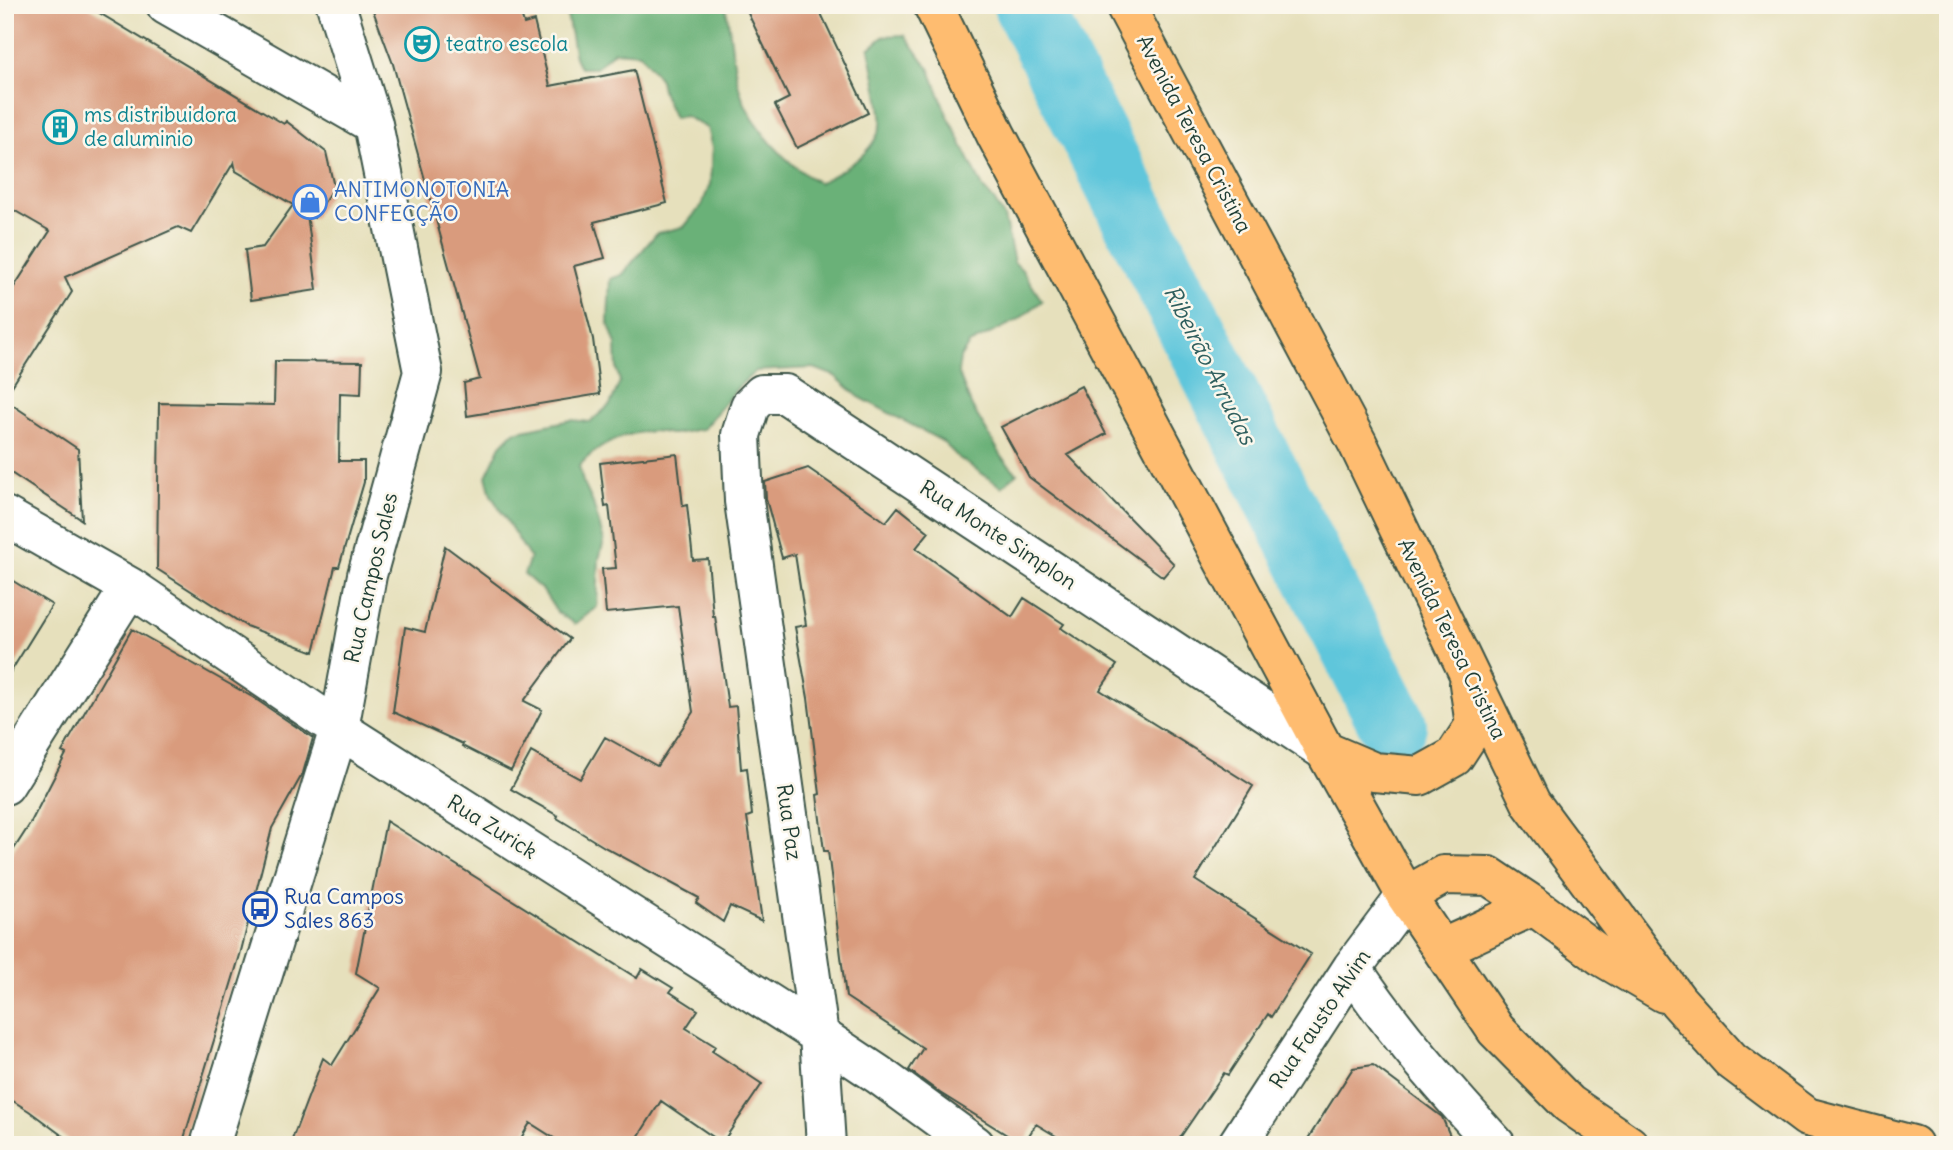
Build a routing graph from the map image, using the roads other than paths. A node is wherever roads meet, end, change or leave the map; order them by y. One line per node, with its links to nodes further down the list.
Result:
1 (166, 5): 5 (street)
2 (336, 5): 5 (street, Rua Campos Sales)
3 (933, 5): 11 (main road)
4 (1125, 5): 9 (main road, Avenida Teresa Cristina)
5 (373, 124): 10 (street, Rua Campos Sales)
6 (744, 501): 11 (street, Rua Monte Simplon); 18 (street, Rua Paz)
7 (5, 516): 8 (street, Rua Zurick)
8 (130, 587): 10 (street, Rua Zurick); 12 (street)
9 (1467, 671): 11 (main road); 17 (main road, Avenida Teresa Cristina)
10 (339, 729): 18 (street, Rua Zurick); 19 (street, Rua Campos Sales)
11 (1325, 751): 13 (main road)
12 (5, 785)
13 (1406, 896): 14 (main road); 15 (main road); 16 (street, Rua Fausto Alvim)
14 (1534, 906): 15 (main road); 17 (main road)
15 (1442, 948): 24 (main road)
16 (1352, 968): 22 (street, Rua Fausto Alvim); 23 (street)
17 (1678, 1001): 25 (main road, Avenida Teresa Cristina)
18 (819, 1035): 20 (street, Rua Paz); 21 (street, Rua Zurick)
19 (210, 1145)
20 (827, 1145)
21 (975, 1145)
22 (1237, 1145)
23 (1496, 1145)
24 (1629, 1145)
25 (1913, 1145)

